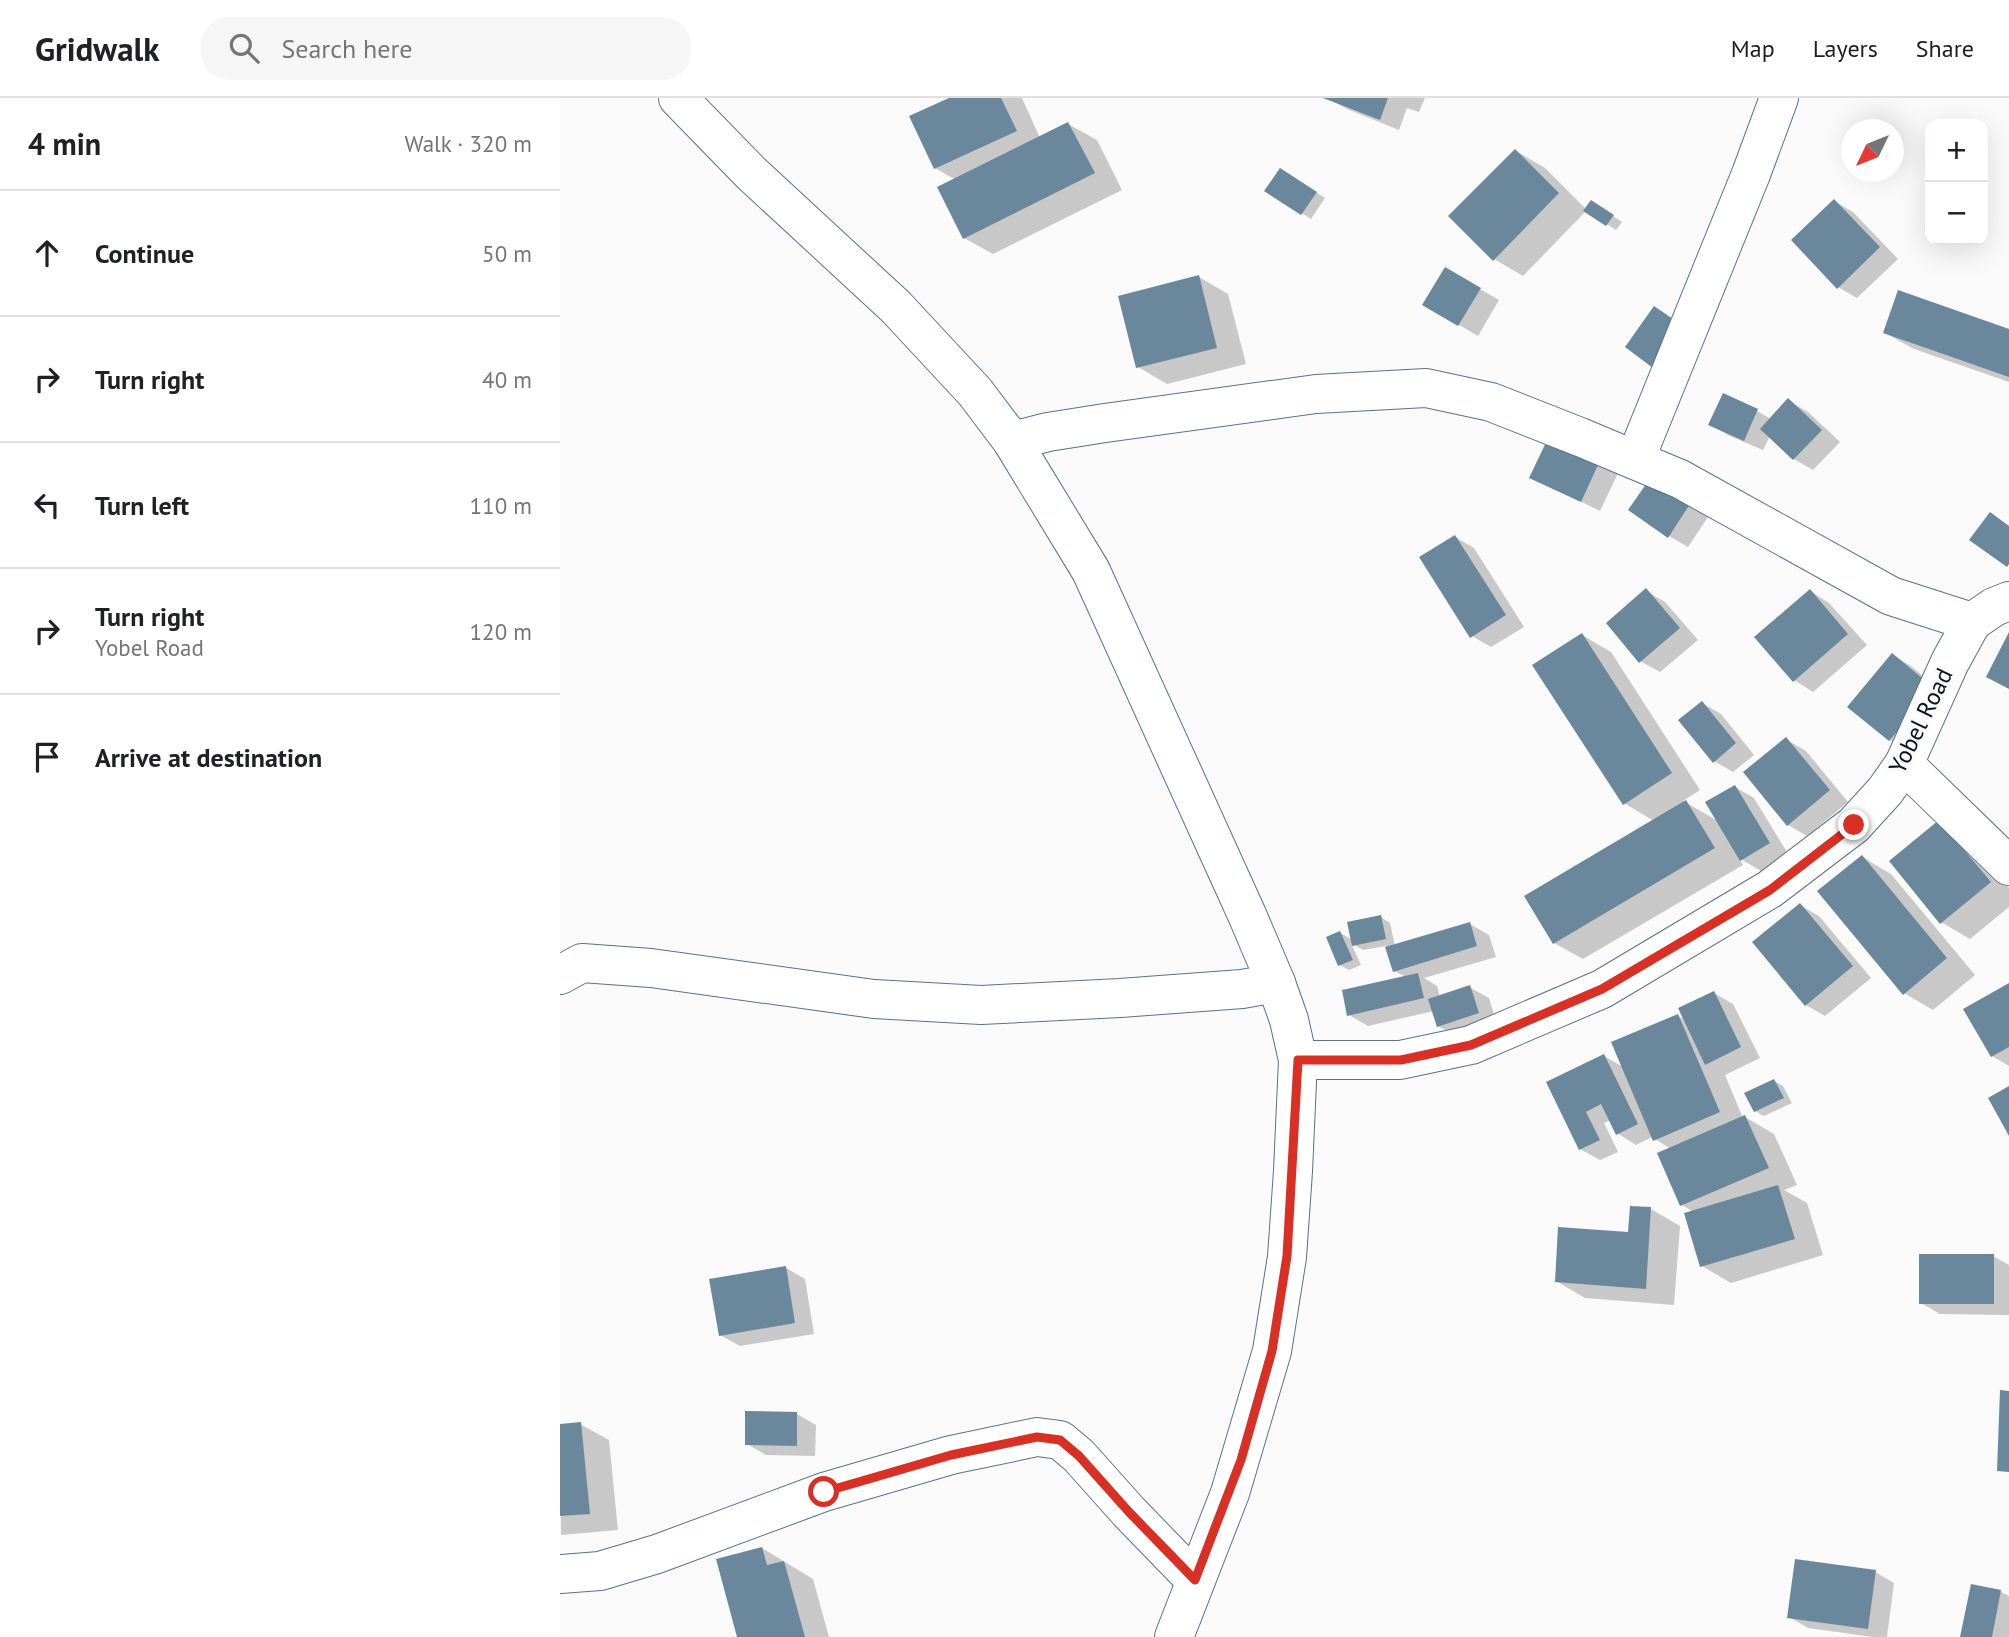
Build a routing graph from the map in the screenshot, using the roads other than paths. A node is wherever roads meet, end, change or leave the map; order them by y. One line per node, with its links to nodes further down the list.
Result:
1 (678, 98): 3 (street)
2 (1779, 98): 4 (street)
3 (1012, 441): 4 (street); 10 (street)
4 (1636, 460): 6 (street)
5 (2009, 601): 6 (street)
6 (1972, 622): 7 (street, Yobel Road)
7 (1904, 764): 8 (street); 11 (street, Yobel Road)
8 (2009, 866)
9 (560, 975): 10 (street)
10 (1276, 983): 11 (street)
11 (1298, 1060): 13 (street)
12 (560, 1574): 13 (street)
13 (1195, 1580): 14 (street)
14 (1174, 1637)

